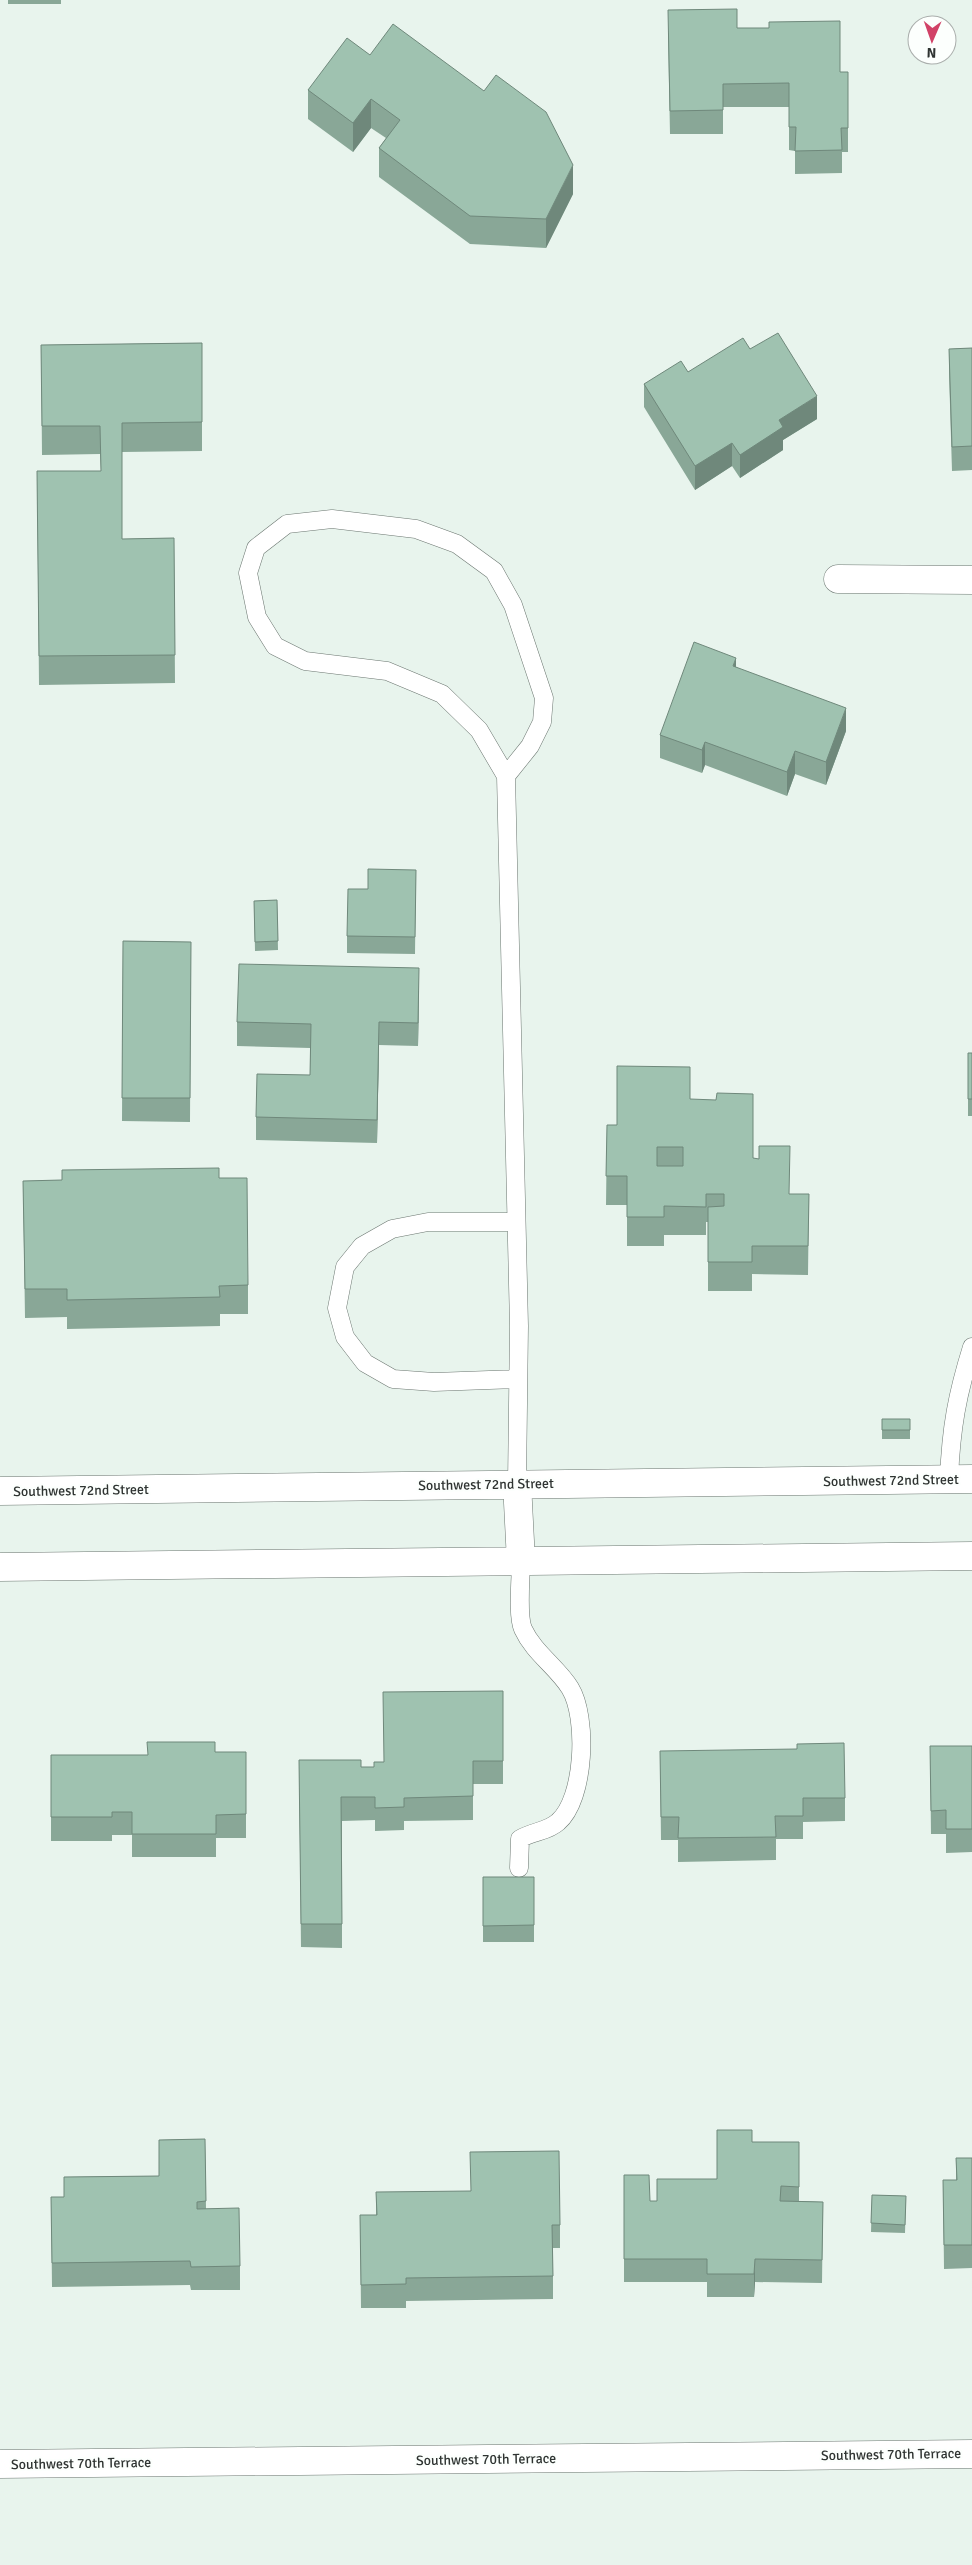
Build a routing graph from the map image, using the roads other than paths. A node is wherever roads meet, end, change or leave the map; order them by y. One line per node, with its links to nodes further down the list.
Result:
1 (838, 579): 2 (main road)
2 (972, 580)
3 (506, 776): 3 (lane); 4 (lane)
4 (516, 1222): 6 (lane); 6 (lane)
5 (972, 1347): 7 (lane)
6 (518, 1379): 8 (lane)
7 (961, 1479): 8 (main road, Southwest 72nd Street)
8 (517, 1483): 9 (main road, Southwest 72nd Street); 11 (main road)
9 (0, 1492)
10 (972, 1556): 11 (main road)
11 (521, 1561): 12 (main road); 13 (lane)
12 (0, 1567)
13 (519, 1868)
14 (972, 2454): 15 (main road, Southwest 70th Terrace)
15 (0, 2464)

